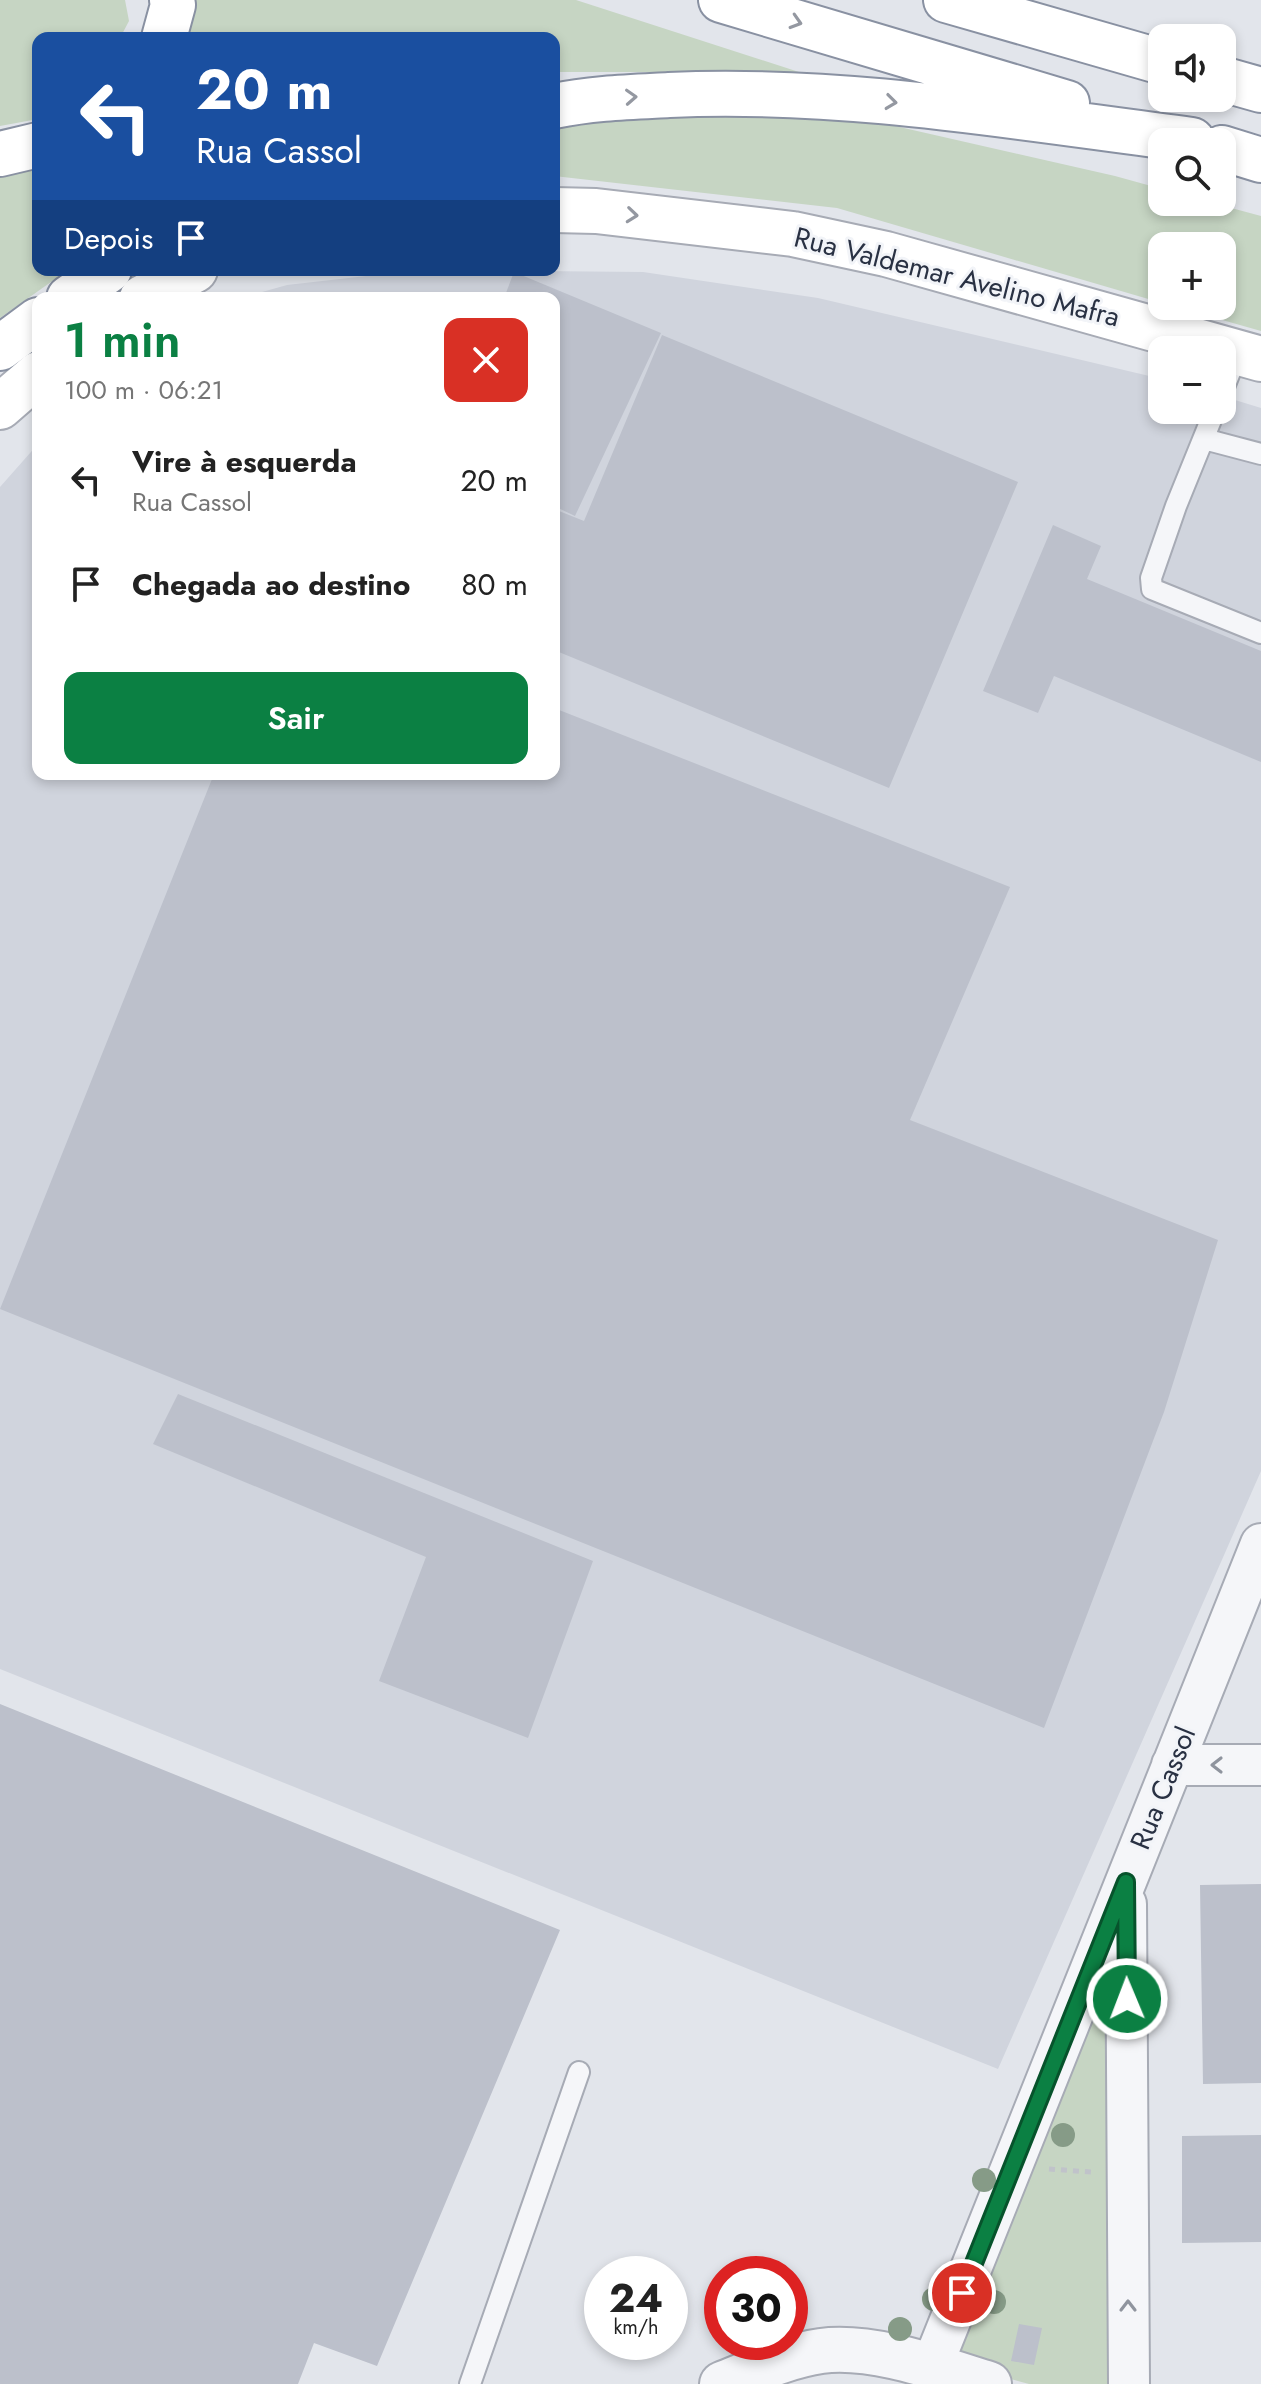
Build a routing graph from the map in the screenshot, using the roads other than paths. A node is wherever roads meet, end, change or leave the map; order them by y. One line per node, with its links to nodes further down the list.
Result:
1 (172, 0): 5 (main road)
2 (721, 0): 11 (main road, one-way to 11)
3 (946, 0): 7 (main road)
4 (1035, 0): 6 (main road)
5 (166, 32)
6 (1148, 52)
7 (1148, 55)
8 (1236, 83): 9 (main road)
9 (1261, 90)
10 (560, 105): 12 (main road, one-way to 12)
11 (1154, 128)
12 (1148, 136)
13 (32, 146): 15 (main road)
14 (1236, 152): 16 (main road)
15 (0, 154)
16 (1261, 160)
17 (560, 210): 24 (main road, Rua Valdemar Avelino Mafra, one-way to 24)
18 (100, 276): 20 (main road)
19 (184, 276): 21 (main road)
20 (78, 292)
21 (153, 292)
22 (32, 324): 23 (main road)
23 (0, 348)
24 (1249, 356): 25 (lane)
25 (1236, 373)
26 (32, 379): 27 (main road)
27 (0, 407)
28 (1210, 424): 29 (lane)
29 (1204, 439): 30 (lane); 31 (lane)
30 (1261, 454)
31 (1261, 633)
32 (1261, 1544): 33 (street, Rua Cassol)
33 (1172, 1765): 34 (street, one-way to 33); 35 (street, Rua Cassol)
34 (1261, 1765)
35 (1126, 1882): 37 (street, Rua Cassol); 42 (street, one-way to 35)
36 (579, 2072): 39 (lane)
37 (932, 2366): 38 (street); 41 (street)
38 (788, 2371): 40 (street)
39 (470, 2384)
40 (722, 2384)
41 (989, 2384)
42 (1129, 2384)

